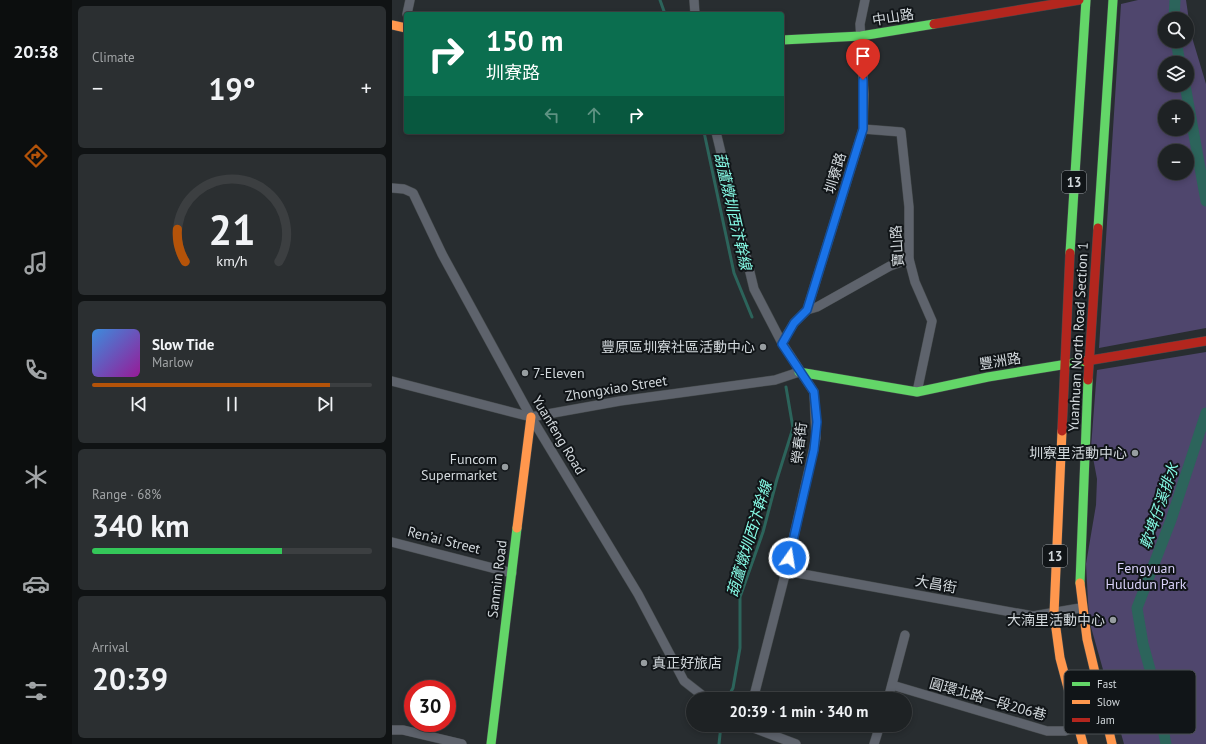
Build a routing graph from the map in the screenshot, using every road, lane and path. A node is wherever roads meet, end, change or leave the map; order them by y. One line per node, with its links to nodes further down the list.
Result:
1 (410, 0): 8 (street)
2 (694, 0): 9 (street)
3 (865, 0): 13 (street, 圳寮路)
4 (1016, 0): 10 (street)
5 (1079, 0): 10 (main road, 中山路)
6 (1086, 0): 23 (main road, Yuanhuan North Road Section 1 / 13)
7 (1113, 0): 22 (main road, Yuanhuan North Road Section 1 / 13)
8 (407, 12)
9 (695, 12)
10 (1016, 12): 13 (main road, 中山路)
11 (392, 25): 12 (main road)
12 (404, 26)
13 (860, 36): 14 (main road, 中山路); 15 (street, 圳寮路)
14 (784, 40)
15 (863, 129): 18 (street, 寶山路); 19 (street, 圳寮路)
16 (716, 134): 21 (street, 榮春街)
17 (392, 188): 27 (street, Yuanfeng Road)
18 (909, 260): 19 (street); 26 (street, 寶山路)
19 (807, 310): 21 (street, 圳寮路)
20 (1202, 341): 22 (main road, 豐洲路)
21 (782, 344): 24 (street, 榮春街)
22 (1089, 360): 23 (main road, 豐洲路); 31 (main road, Yuanhuan North Road Section 1 / 13)
23 (1065, 364): 26 (main road, 豐洲路); 32 (main road, Yuanhuan North Road Section 1 / 13)
24 (799, 372): 26 (main road, 豐洲路); 27 (street, Zhongxiao Street); 29 (street, 榮春街)
25 (392, 381): 27 (street, Zhongxiao Street)
26 (917, 392)
27 (532, 417): 30 (main road, Sanmin Road); 37 (street, Yuanfeng Road)
28 (392, 542): 30 (street, Ren’ai Street)
29 (786, 571): 32 (street, 大昌街); 38 (street, 榮春街)
30 (512, 573): 47 (main road, Sanmin Road)
31 (1080, 608): 32 (street, 大昌街); 34 (main road, Yuanhuan North Road Section 1 / 13)
32 (1054, 614): 35 (main road, Yuanhuan North Road Section 1 / 13)
33 (905, 635): 36 (street)
34 (1093, 670)
35 (1064, 673)
36 (892, 685): 39 (street); 41 (street, 圓環北路一段206巷)
37 (698, 692)
38 (756, 692)
39 (890, 692)
40 (392, 730): 46 (street)
41 (1064, 731)
42 (764, 732): 48 (street)
43 (878, 732): 49 (street)
44 (1080, 734): 50 (main road, Yuanhuan North Road Section 1 / 13)
45 (1109, 734): 51 (main road, Yuanhuan North Road Section 1 / 13)
46 (462, 744)
47 (491, 744)
48 (796, 744)
49 (874, 744)
50 (1083, 744)
51 (1112, 744)

